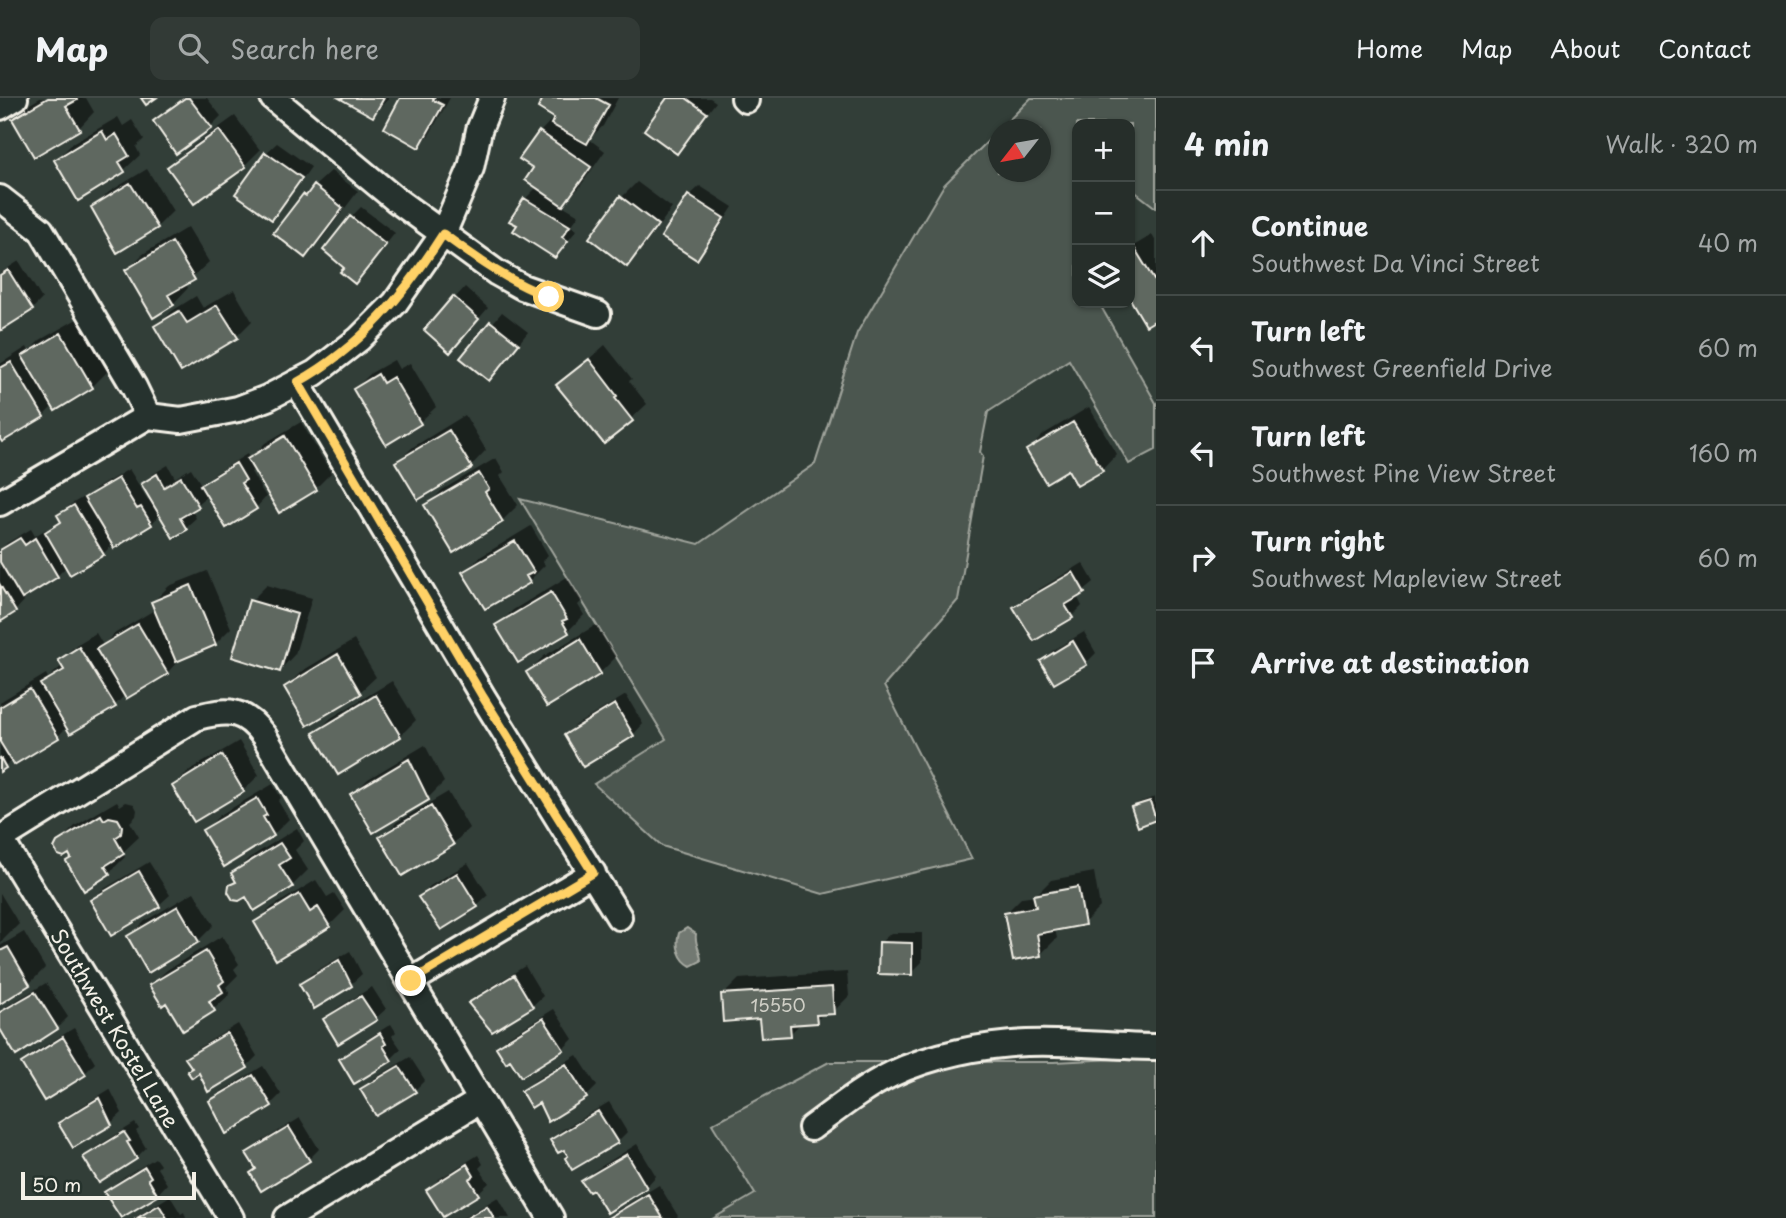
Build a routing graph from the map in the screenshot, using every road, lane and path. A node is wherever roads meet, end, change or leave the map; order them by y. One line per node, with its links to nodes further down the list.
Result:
1 (15, 98): 4 (street)
2 (273, 98): 6 (street)
3 (492, 98): 6 (street)
4 (0, 107)
5 (0, 198): 9 (street)
6 (443, 234): 7 (street); 8 (street)
7 (598, 314)
8 (298, 382): 9 (street); 12 (street)
9 (148, 416): 10 (street)
10 (0, 503)
11 (0, 839): 14 (street); 18 (street, Southwest Kostel Lane)
12 (593, 873): 13 (street); 14 (street)
13 (619, 917)
14 (411, 981): 16 (street)
15 (1156, 1047): 17 (street)
16 (481, 1100): 19 (street); 20 (street)
17 (811, 1128)
18 (231, 1218)
19 (287, 1218)
20 (551, 1218)

